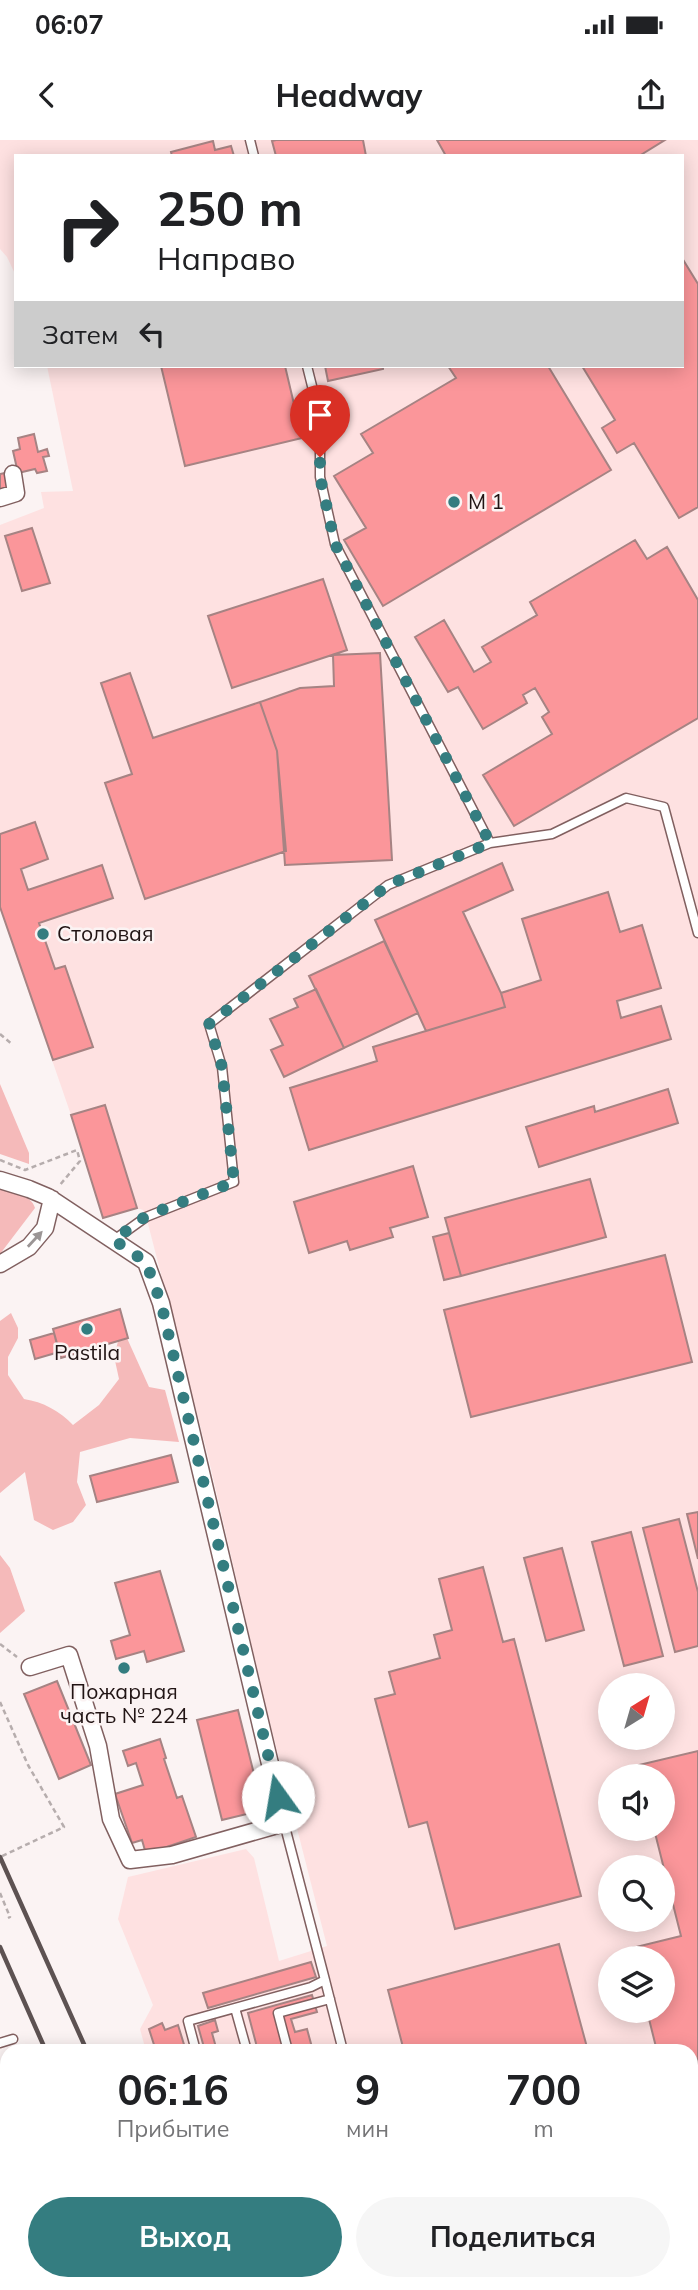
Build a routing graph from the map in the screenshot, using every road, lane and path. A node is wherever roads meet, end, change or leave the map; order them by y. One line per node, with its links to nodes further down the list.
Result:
1 (308, 368): 4 (lane)
2 (13, 474): 3 (street)
3 (0, 498)
4 (490, 843): 5 (lane); 12 (lane)
5 (698, 933)
6 (0, 1034): 7 (path)
7 (13, 1045)
8 (77, 1150): 9 (path)
9 (0, 1160)
10 (0, 1181): 11 (street)
11 (52, 1199): 12 (street); 13 (street, one-way to 11)
12 (114, 1240): 17 (street)
13 (0, 1264)
14 (0, 1644): 15 (path)
15 (30, 1667): 17 (street)
16 (0, 1702): 18 (path)
17 (284, 1823): 21 (lane)
18 (0, 1857)
19 (0, 1893): 20 (path)
20 (8, 1918)
21 (326, 1980): 22 (lane); 23 (lane)
22 (330, 1999): 28 (lane); 29 (lane)
23 (235, 2008): 26 (lane); 27 (lane)
24 (13, 2039): 25 (lane)
25 (0, 2043)
26 (194, 2044)
27 (245, 2044)
28 (286, 2044)
29 (340, 2044)

